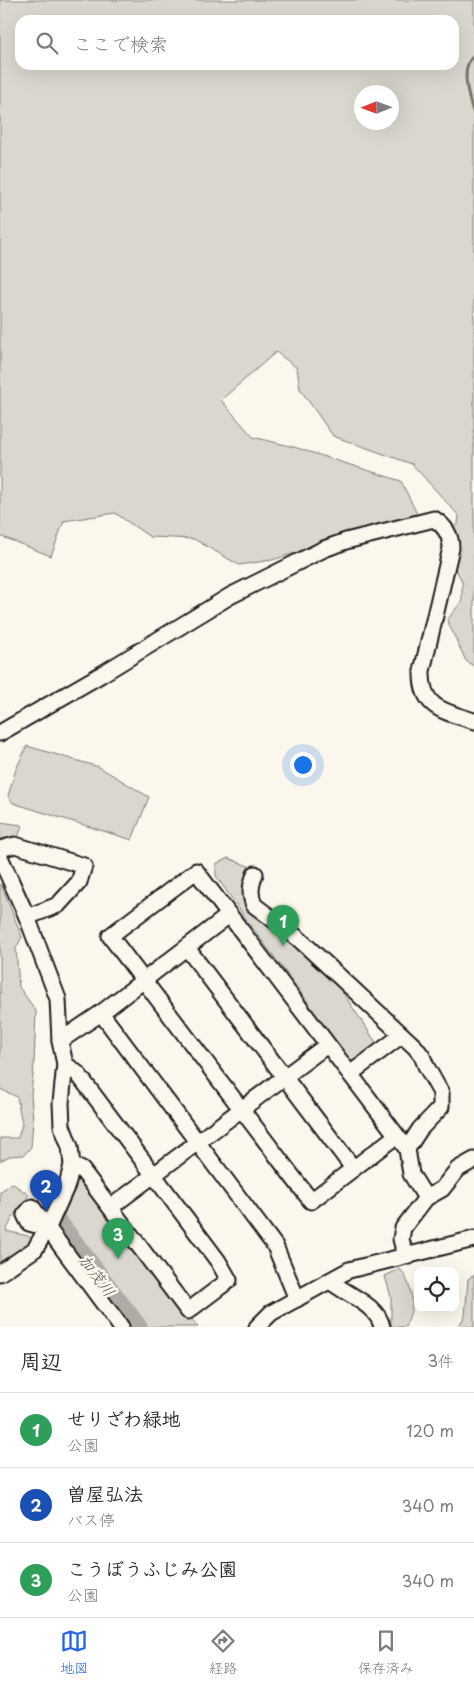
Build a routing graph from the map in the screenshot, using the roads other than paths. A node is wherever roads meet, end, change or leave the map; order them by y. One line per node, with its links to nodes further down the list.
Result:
1 (474, 721): 2 (street)
2 (0, 733)
3 (0, 848): 7 (street)
4 (0, 857): 7 (street)
5 (256, 874): 11 (street)
6 (229, 915): 8 (street); 9 (street); 13 (street)
7 (27, 917): 12 (street)
8 (186, 948): 9 (street); 16 (street)
9 (142, 980): 10 (street); 17 (street)
10 (101, 1013): 12 (street); 19 (street)
11 (402, 1035): 15 (street); 20 (street)
12 (60, 1041): 14 (street)
13 (327, 1045): 15 (street); 16 (street)
14 (65, 1064): 22 (street); 24 (street)
15 (350, 1074): 18 (street)
16 (284, 1077): 17 (street); 23 (street)
17 (241, 1109): 19 (street); 23 (street)
18 (396, 1136): 20 (street); 23 (street)
19 (197, 1142): 24 (street); 32 (street)
20 (407, 1150): 25 (street)
21 (474, 1160): 25 (street)
22 (72, 1165): 26 (street); 27 (street)
23 (353, 1168)
24 (154, 1175): 26 (street); 26 (street)
25 (426, 1198): 29 (street)
26 (111, 1207)
27 (45, 1232): 30 (street); 33 (street)
28 (474, 1238): 29 (street)
29 (408, 1256): 31 (street)
30 (0, 1273)
31 (330, 1281): 32 (street); 35 (street)
32 (297, 1299): 34 (street)
33 (121, 1327)
34 (257, 1327)
35 (382, 1327)

